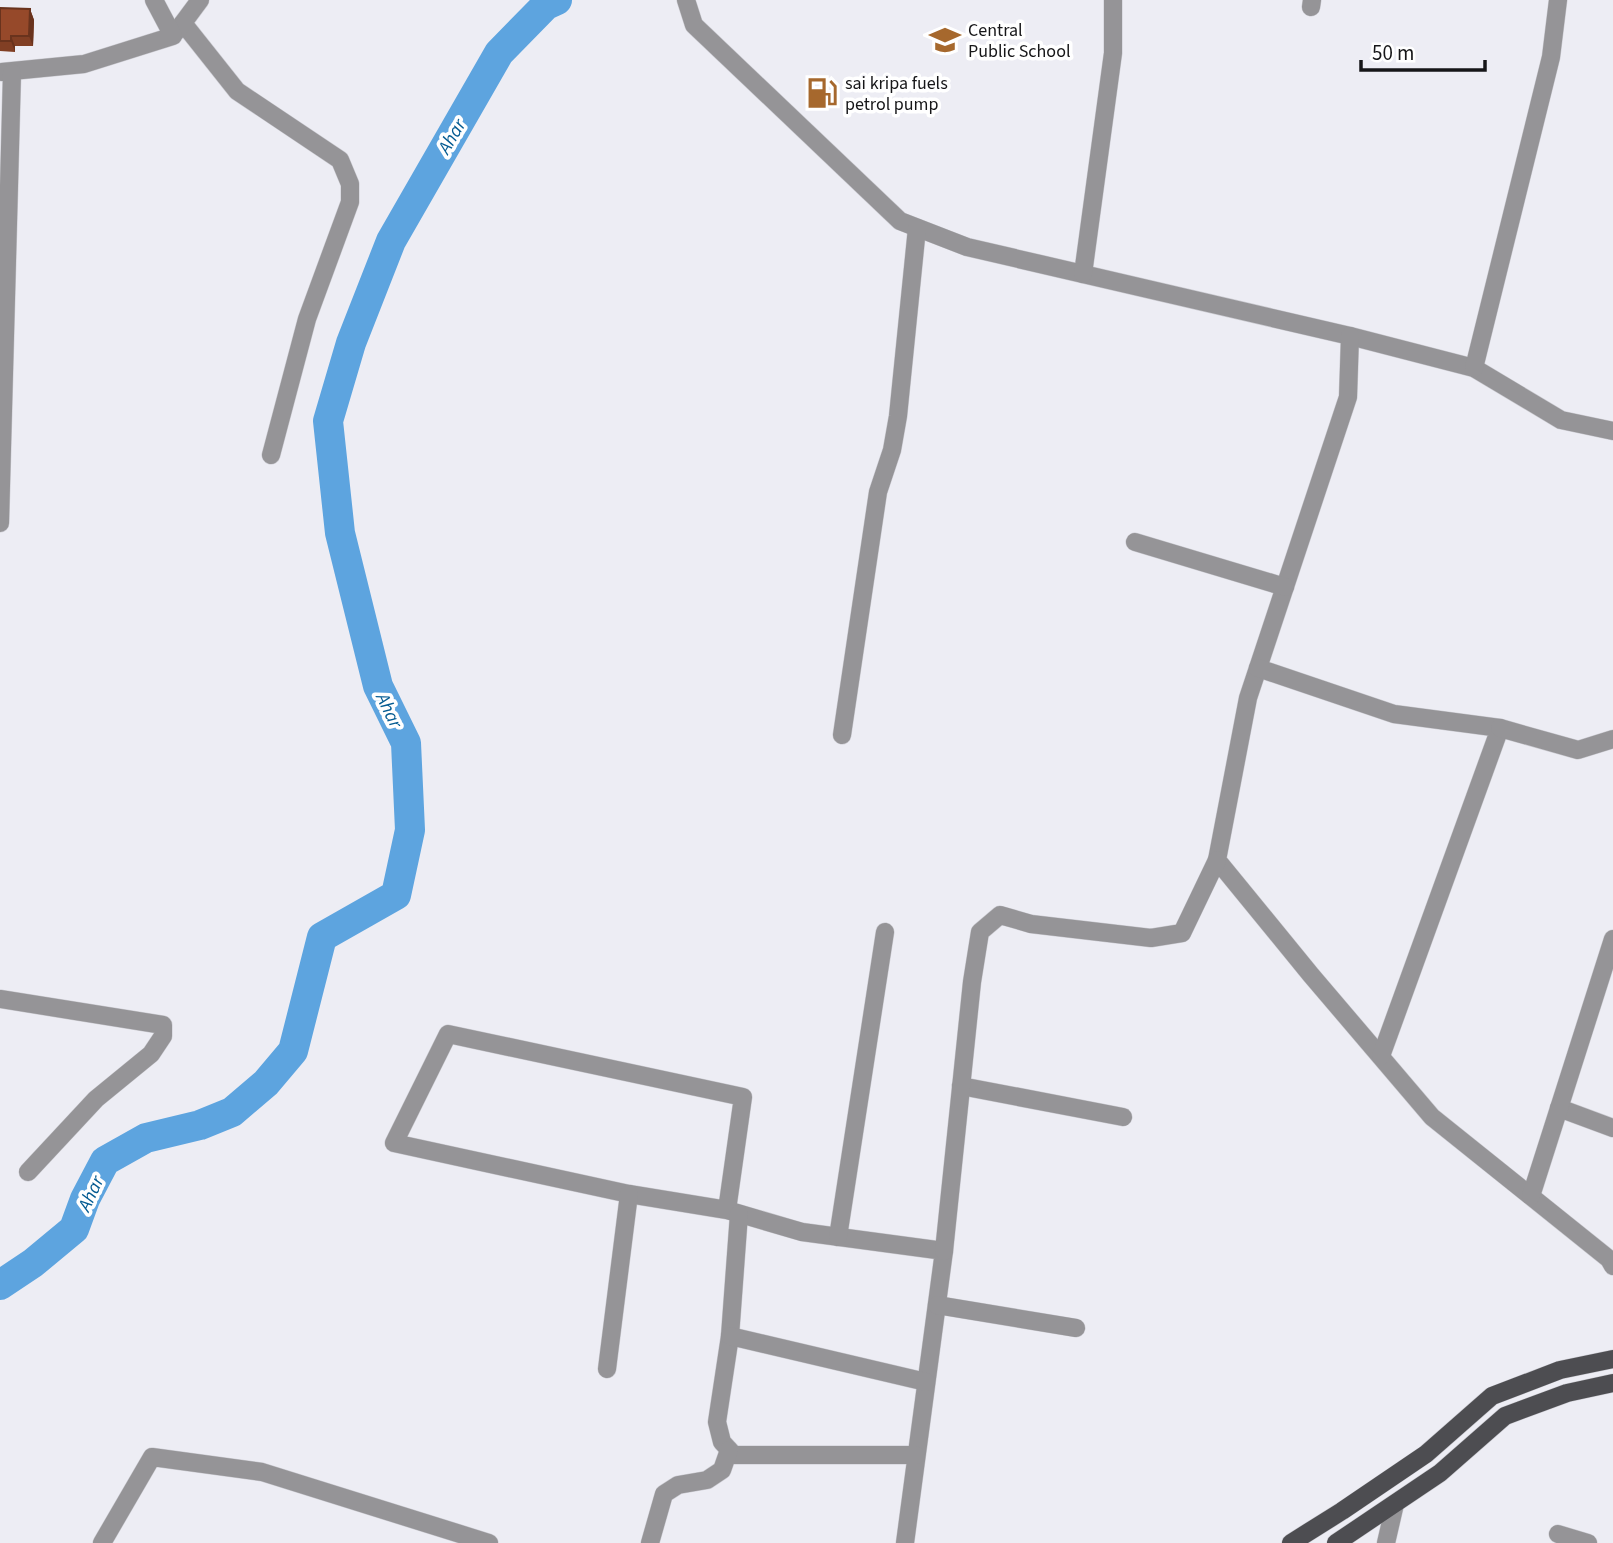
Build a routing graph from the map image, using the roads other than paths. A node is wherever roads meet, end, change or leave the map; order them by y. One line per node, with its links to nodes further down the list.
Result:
1 (154, 0): 6 (street)
2 (200, 0): 6 (street)
3 (686, 0): 8 (street)
4 (1113, 0): 9 (street)
5 (1558, 0): 11 (street)
6 (178, 29): 7 (street); 13 (street)
7 (6, 72): 14 (street)
8 (917, 228): 9 (street); 20 (street)
9 (1083, 274): 10 (street)
10 (1350, 336): 11 (street); 17 (street)
11 (1474, 368): 12 (street)
12 (1613, 431)
13 (271, 455)
14 (1, 458): 15 (street)
15 (0, 523)
16 (1135, 542): 17 (street)
17 (1285, 587): 18 (street)
18 (1258, 668): 19 (street); 22 (street)
19 (1500, 728): 21 (street); 26 (street)
20 (842, 734)
21 (1613, 739)
22 (1217, 860): 26 (street); 27 (street)
23 (885, 932): 35 (street)
24 (1613, 939): 28 (street)
25 (0, 999): 31 (street)
26 (1381, 1056): 33 (street)
27 (961, 1086): 29 (street); 36 (street)
28 (1559, 1108): 30 (street); 33 (street)
29 (1123, 1117)
30 (1613, 1128)
31 (28, 1172)
32 (629, 1194): 34 (street); 34 (street); 42 (street)
33 (1531, 1196): 37 (street)
34 (733, 1212): 35 (street); 40 (street)
35 (838, 1237): 36 (street)
36 (944, 1251): 38 (street)
37 (1613, 1266)
38 (937, 1305): 39 (street); 43 (street)
39 (1076, 1328)
40 (730, 1336): 43 (street); 45 (street)
41 (1613, 1359): 53 (main road)
42 (607, 1369)
43 (926, 1382): 46 (street)
44 (1613, 1383): 47 (main road)
45 (730, 1450): 46 (street); 51 (street)
46 (916, 1455): 52 (street)
47 (1395, 1504): 54 (main road); 55 (street)
48 (1558, 1534): 56 (street)
49 (109, 1541): 50 (street)
50 (489, 1543)
51 (650, 1543)
52 (905, 1543)
53 (1291, 1543)
54 (1336, 1543)
55 (1387, 1543)
56 (1588, 1543)

